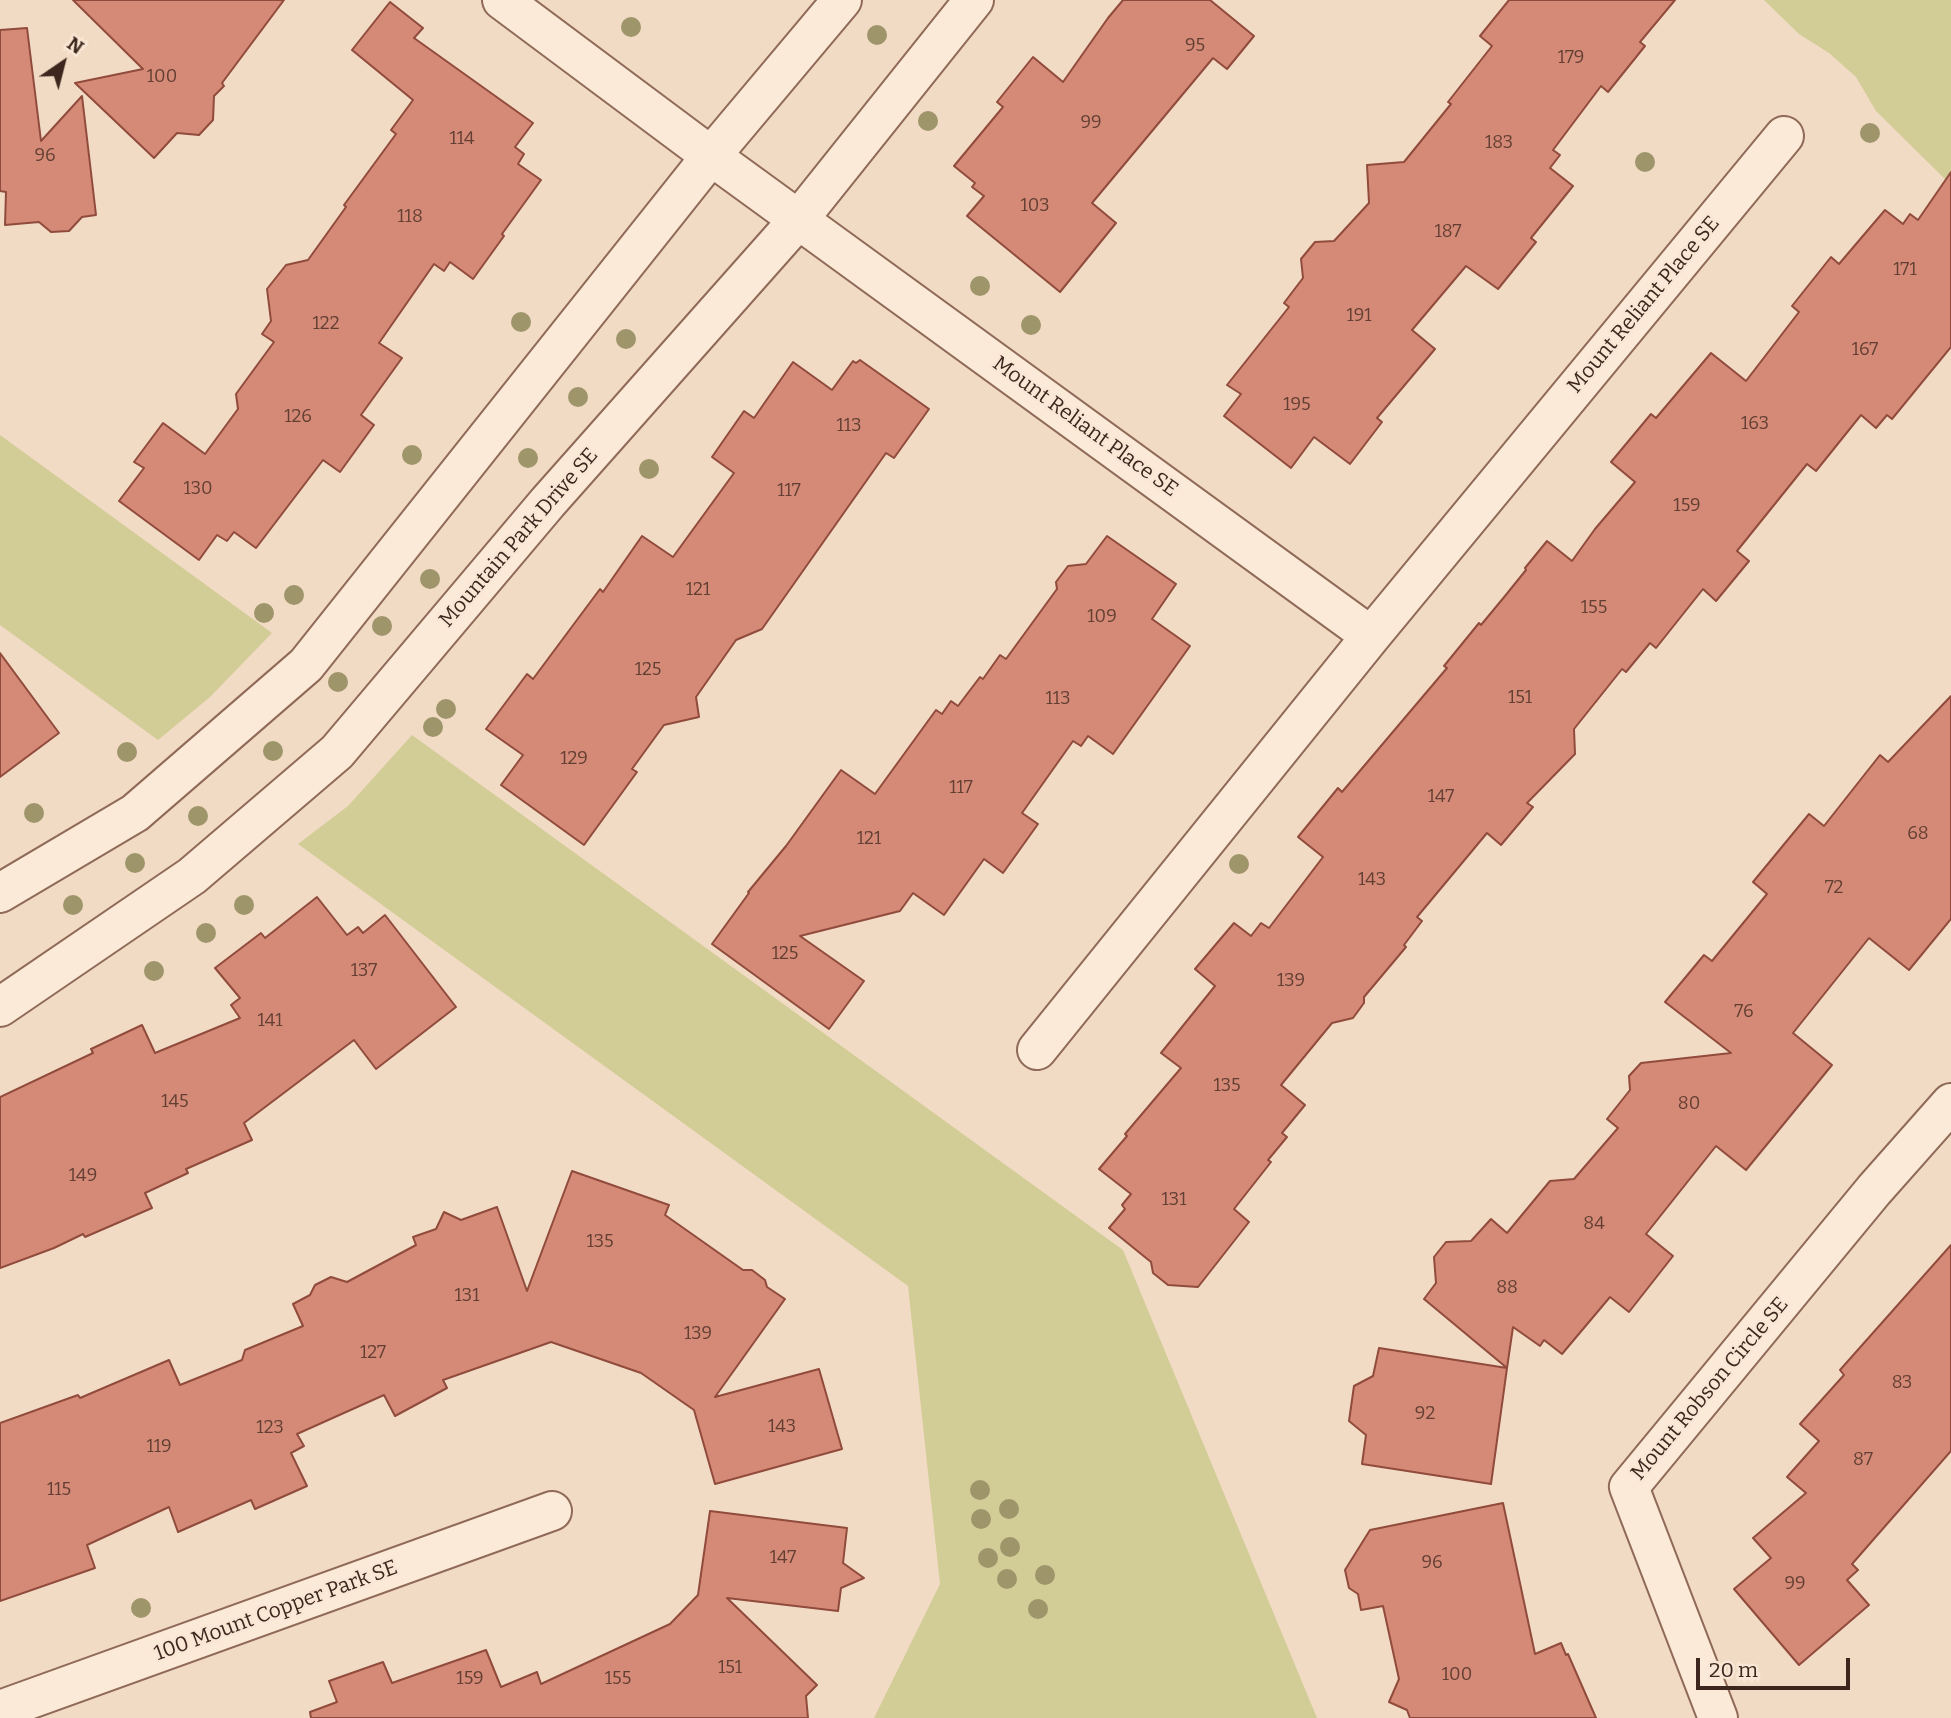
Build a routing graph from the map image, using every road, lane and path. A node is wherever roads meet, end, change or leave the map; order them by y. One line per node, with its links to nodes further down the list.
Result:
1 (502, 0): 5 (street, Mount Reliant Place SE)
2 (842, 0): 5 (street)
3 (974, 0): 6 (street, Mountain Park Drive SE)
4 (1784, 136): 7 (street, Mount Reliant Place SE)
5 (711, 156): 6 (street, Mount Reliant Place SE); 8 (street)
6 (799, 219): 7 (street, Mount Reliant Place SE); 9 (street, Mountain Park Drive SE)
7 (1371, 635): 10 (street, Mount Reliant Place SE)
8 (0, 892)
9 (0, 1007)
10 (1037, 1050)
11 (1951, 1103): 14 (street, Mount Robson Circle SE)
12 (552, 1511): 13 (street, 100 Mount Copper Park SE)
13 (0, 1710)
14 (1718, 1718)

